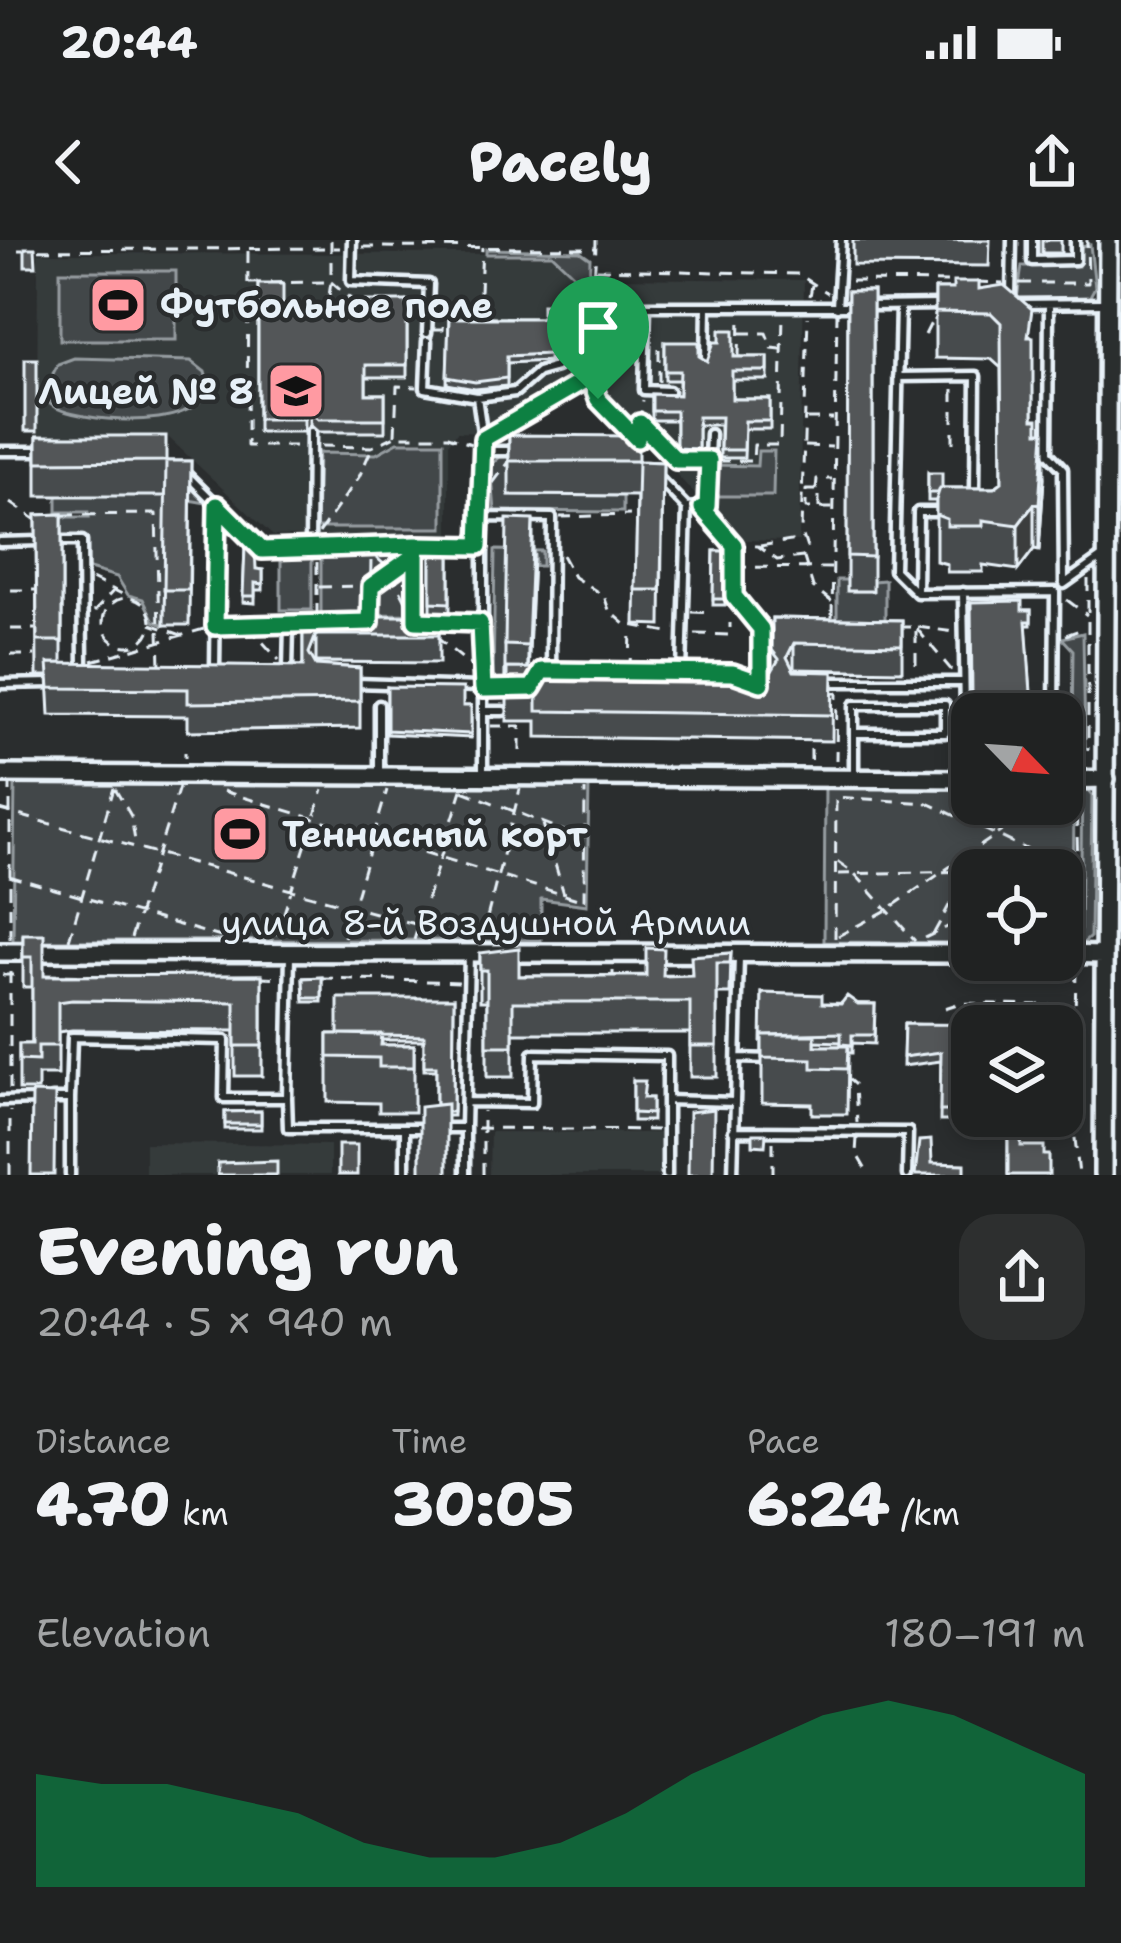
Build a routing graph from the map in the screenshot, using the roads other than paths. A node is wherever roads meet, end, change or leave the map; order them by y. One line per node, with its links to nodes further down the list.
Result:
1 (841, 240): 14 (lane)
2 (1012, 240): 8 (lane)
3 (1032, 240): 7 (lane)
4 (1075, 240): 7 (lane)
5 (1108, 240): 9 (street)
6 (352, 244): 19 (lane)
7 (1032, 261): 8 (lane)
8 (1012, 262): 10 (lane)
9 (1108, 303): 10 (lane); 37 (street)
10 (1049, 304): 38 (lane)
11 (963, 305): 13 (lane)
12 (707, 306): 14 (lane); 16 (lane); 18 (lane)
13 (900, 306): 14 (lane); 17 (lane)
14 (837, 307)
15 (557, 334): 19 (lane)
16 (706, 362)
17 (898, 377): 31 (lane); 41 (lane)
18 (669, 391)
19 (477, 397): 23 (lane)
20 (311, 432): 35 (lane)
21 (710, 434): 29 (lane)
22 (55, 451): 25 (lane)
23 (480, 451): 24 (lane); 32 (lane)
24 (518, 451)
25 (0, 452)
26 (178, 465): 28 (lane)
27 (647, 466): 29 (lane)
28 (217, 505): 35 (lane); 48 (lane)
29 (687, 508): 54 (lane)
30 (956, 512): 41 (lane)
31 (975, 512)
32 (479, 517): 34 (lane); 51 (lane)
33 (0, 542): 46 (lane)
34 (479, 546): 36 (lane); 44 (lane)
35 (314, 547): 36 (lane)
36 (416, 550): 42 (lane)
37 (1105, 555): 38 (lane); 75 (street)
38 (1064, 584): 40 (lane)
39 (962, 592): 40 (lane); 41 (lane); 59 (lane)
40 (1055, 592): 65 (lane)
41 (917, 593)
42 (416, 621): 43 (lane); 44 (lane)
43 (370, 622)
44 (480, 623): 63 (lane)
45 (316, 624): 50 (lane)
46 (104, 670)
47 (196, 670): 48 (lane)
48 (215, 670): 49 (lane)
49 (233, 670)
50 (270, 670)
51 (551, 671): 52 (lane); 56 (lane)
52 (571, 671)
53 (665, 672): 54 (lane)
54 (682, 672): 55 (lane)
55 (699, 673)
56 (538, 680)
57 (336, 681): 63 (lane)
58 (809, 682): 59 (lane)
59 (962, 682): 64 (lane)
60 (0, 683): 61 (lane)
61 (64, 683)
62 (512, 688): 63 (lane)
63 (483, 689): 67 (lane)
64 (963, 693)
65 (1054, 693)
66 (379, 705): 72 (lane)
67 (483, 711): 68 (lane); 70 (lane)
68 (502, 711)
69 (854, 734): 69 (lane); 73 (lane)
70 (477, 775): 72 (street); 73 (street)
71 (5, 776): 72 (street)
72 (384, 778)
73 (854, 778): 74 (street)
74 (951, 779)
75 (1106, 779): 76 (street); 77 (street)
76 (1083, 781)
77 (1105, 916): 78 (lane); 85 (street)
78 (1120, 925)
79 (5, 947): 80 (street, улица 8-й Воздушной Армии)
80 (291, 949): 82 (street, улица 8-й Воздушной Армии); 89 (lane)
81 (951, 952): 83 (street, улица 8-й Воздушной Армии)
82 (469, 953): 83 (street, улица 8-й Воздушной Армии); 92 (lane)
83 (740, 954): 86 (lane)
84 (1083, 954): 85 (street)
85 (1103, 955): 103 (street)
86 (737, 1058): 87 (lane); 93 (lane)
87 (782, 1059)
88 (70, 1099): 89 (lane); 91 (lane); 97 (lane)
89 (287, 1099): 94 (lane)
90 (667, 1100): 92 (lane); 93 (lane); 100 (lane)
91 (0, 1101)
92 (466, 1102): 95 (lane)
93 (735, 1102): 96 (lane)
94 (405, 1128): 95 (lane); 98 (lane)
95 (466, 1128): 99 (lane)
96 (733, 1131): 101 (lane); 102 (lane)
97 (70, 1175)
98 (405, 1175)
99 (465, 1175)
100 (667, 1175)
101 (733, 1175)
102 (907, 1175)
103 (1103, 1175)

